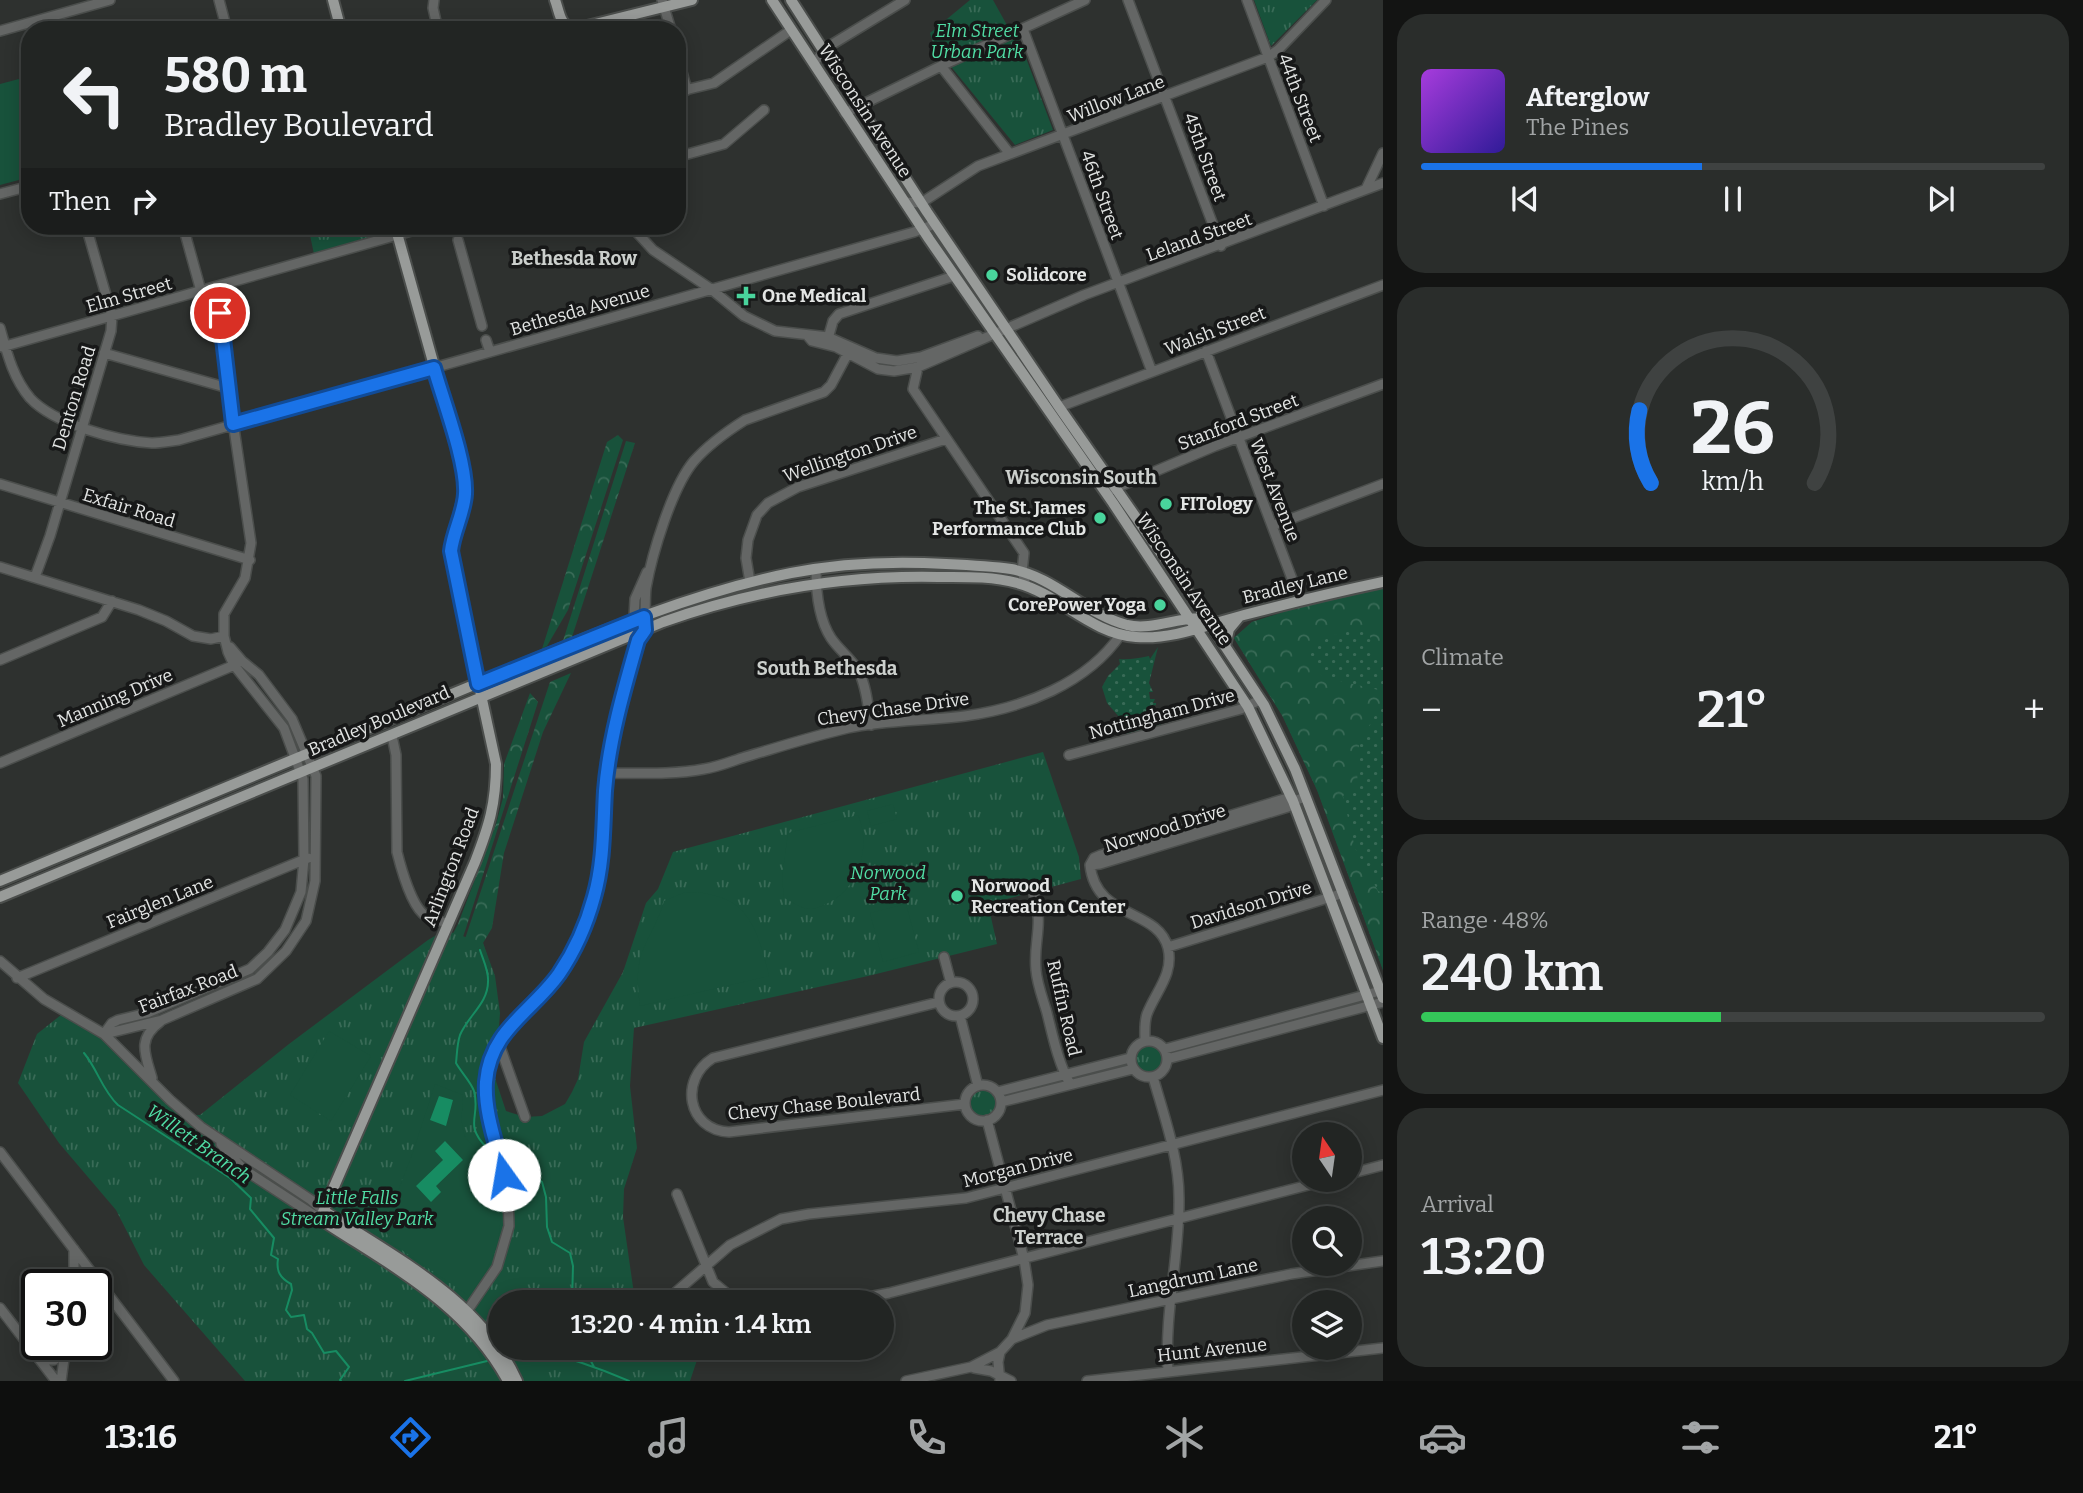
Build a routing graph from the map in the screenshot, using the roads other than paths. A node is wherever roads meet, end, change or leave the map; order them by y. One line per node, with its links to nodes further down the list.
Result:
1 (110, 0): 16 (street)
2 (219, 0): 17 (street)
3 (333, 0): 18 (main road)
4 (434, 0): 19 (street)
5 (555, 0): 15 (main road)
6 (692, 0): 14 (main road)
7 (772, 0): 26 (main road, Wisconsin Avenue)
8 (791, 0): 28 (main road, Wisconsin Avenue)
9 (905, 0): 28 (street)
10 (1085, 0): 25 (street)
11 (1129, 0): 33 (street, 45th Street)
12 (1247, 0): 29 (street, 44th Street)
13 (1326, 0): 29 (street, Willow Lane)
14 (663, 4): 22 (main road); 23 (street)
15 (559, 15): 20 (street); 21 (main road)
16 (46, 21)
17 (225, 21)
18 (339, 21)
19 (436, 21)
20 (560, 21)
21 (563, 21)
22 (603, 21)
23 (668, 21)
24 (21, 28): 27 (street)
25 (1023, 29): 31 (street); 37 (street, 46th Street)
26 (791, 30): 30 (main road, Wisconsin Avenue); 32 (street)
27 (0, 31)
28 (825, 51): 30 (street); 34 (main road, Wisconsin Avenue)
29 (1268, 57): 33 (street, Willow Lane); 47 (street, 44th Street)
30 (813, 62): 36 (main road, Wisconsin Avenue)
31 (941, 66): 34 (street); 39 (street)
32 (686, 90)
33 (1166, 97): 37 (street, Willow Lane); 56 (street, 45th Street)
34 (858, 105): 36 (street); 46 (main road, Wisconsin Avenue)
35 (764, 110): 40 (street)
36 (845, 113): 45 (main road, Wisconsin Avenue)
37 (1063, 136): 39 (street, Willow Lane); 58 (street, 46th Street)
38 (1383, 153): 43 (street)
39 (1010, 154): 46 (street, Willow Lane)
40 (686, 155)
41 (1383, 183): 43 (street, Leland Street)
42 (21, 188): 44 (street)
43 (1366, 190): 47 (street, Leland Street)
44 (0, 194)
45 (904, 202): 46 (street); 49 (main road, Wisconsin Avenue)
46 (921, 203): 48 (main road, Wisconsin Avenue)
47 (1324, 206): 56 (street, Leland Street)
48 (935, 224): 49 (street, Bethesda Avenue); 66 (main road, Wisconsin Avenue)
49 (923, 229): 57 (main road, Wisconsin Avenue); 61 (street, Bethesda Avenue)
50 (89, 235): 63 (street, Denton Road)
51 (185, 235): 62 (street)
52 (380, 235): 60 (street, Elm Street)
53 (397, 235): 77 (main road, Arlington Road)
54 (639, 235): 61 (street)
55 (458, 240): 64 (street)
56 (1221, 246): 58 (street, Leland Street)
57 (954, 276): 67 (main road, Wisconsin Avenue); 69 (street)
58 (1118, 284): 66 (street, Leland Street); 78 (street, 46th Street)
59 (1383, 285): 71 (street, Walsh Street)
60 (218, 287): 62 (street, Elm Street); 80 (street)
61 (712, 289): 69 (street); 72 (street, Bethesda Avenue)
62 (201, 291): 63 (street, Elm Street)
63 (112, 316): 70 (street, Elm Street); 73 (street, Denton Road)
64 (482, 326)
65 (0, 328): 70 (street, Bethesda Avenue)
66 (1005, 328): 67 (street, Leland Street); 81 (main road, Wisconsin Avenue)
67 (993, 333): 75 (street); 76 (street); 89 (main road, Wisconsin Avenue)
68 (486, 340): 72 (street)
69 (827, 341): 74 (street); 75 (street)
70 (3, 347): 83 (street, Bethesda Avenue)
71 (1206, 351): 78 (street, Walsh Street); 84 (street, West Avenue)
72 (490, 352): 77 (street, Bethesda Avenue)
73 (104, 353): 80 (street); 83 (street, Denton Road)
74 (847, 355): 75 (street); 105 (street)
75 (908, 365): 76 (street)
76 (918, 367): 85 (street)
77 (434, 368): 82 (street, Bethesda Avenue); 115 (main road, Arlington Road)
78 (1152, 372): 81 (street, Walsh Street)
79 (1383, 384): 84 (street, Stanford Street)
80 (228, 388): 82 (street)
81 (1059, 407): 88 (main road, Wisconsin Avenue)
82 (233, 424): 83 (street, Bethesda Avenue); 92 (street)
83 (82, 427): 90 (street, Denton Road)
84 (1238, 437): 88 (street, Stanford Street); 91 (street, West Avenue)
85 (946, 439): 95 (street); 98 (street, Wellington Drive)
86 (0, 484): 90 (street, Exfair Road)
87 (1383, 484): 91 (street)
88 (1116, 488): 89 (street, Stanford Street); 106 (main road, Wisconsin Avenue)
89 (1105, 494): 107 (main road, Wisconsin Avenue)
90 (59, 503): 92 (street, Exfair Road); 96 (street, Denton Road)
91 (1272, 526): 102 (street, West Avenue)
92 (250, 560): 110 (street)
93 (0, 567): 96 (street)
94 (816, 569): 95 (main road, Bradley Boulevard); 98 (main road, Bradley Boulevard); 99 (street)
95 (1022, 572): 97 (main road); 101 (street); 107 (main road, Bradley Boulevard)
96 (35, 578): 103 (street)
97 (999, 579): 99 (main road, Bradley Boulevard); 101 (main road, Bradley Boulevard)
98 (750, 582): 105 (main road, Bradley Boulevard)
99 (816, 582): 108 (main road, Bradley Boulevard); 119 (street)
100 (1383, 582): 102 (main road, Bradley Lane)
101 (1026, 585): 109 (main road, Bradley Boulevard)
102 (1300, 600): 104 (main road, Bradley Lane)
103 (112, 601): 110 (street); 113 (street)
104 (1240, 616): 106 (main road, Bradley Lane); 112 (main road)
105 (639, 619): 108 (street); 111 (street); 115 (main road, Bradley Boulevard)
106 (1211, 622): 107 (main road, Bradley Boulevard); 112 (main road, Wisconsin Avenue)
107 (1194, 623): 109 (main road, Bradley Boulevard); 118 (main road, Wisconsin Avenue)
108 (645, 630): 111 (main road, Bradley Boulevard)
109 (1121, 634): 119 (street, Chevy Chase Drive)
110 (224, 636): 114 (street, Fairfax Road)
111 (635, 638): 116 (main road, Bradley Boulevard); 127 (street)
112 (1226, 646): 117 (main road, Wisconsin Avenue)
113 (0, 660)
114 (238, 663): 121 (street, Fairfax Road); 123 (street, Fairfax Road); 124 (street, Manning Drive)
115 (478, 684): 116 (main road, Arlington Road); 121 (main road, Bradley Boulevard)
116 (481, 697): 120 (main road, Bradley Boulevard); 137 (main road, Arlington Road)
117 (1261, 700): 118 (street, Nottingham Drive); 128 (main road, Wisconsin Avenue)
118 (1248, 707): 122 (street, Nottingham Drive); 129 (main road, Wisconsin Avenue)
119 (872, 725): 127 (street, Chevy Chase Drive)
120 (392, 741): 125 (main road, Bradley Boulevard); 137 (street)
121 (308, 754): 123 (main road, Bradley Boulevard); 125 (street, Fairfax Road)
122 (1069, 755)
123 (296, 758): 126 (street, Fairfax Road); 132 (main road, Bradley Boulevard)
124 (0, 763)
125 (313, 767): 126 (main road, Bradley Boulevard); 130 (street, Fairfax Road)
126 (301, 772): 131 (street, Fairfax Road); 135 (main road, Bradley Boulevard)
127 (608, 774): 154 (street)
128 (1306, 797): 129 (street, Norwood Drive); 133 (main road, Wisconsin Avenue)
129 (1293, 801): 136 (main road, Wisconsin Avenue); 138 (street, Norwood Drive)
130 (316, 855): 131 (street, Fairglen Lane); 147 (street, Fairfax Road)
131 (304, 859): 141 (street, Fairglen Lane); 143 (street, Fairfax Road)
132 (0, 881)
133 (1344, 893): 136 (street, Davidson Drive); 144 (main road, Wisconsin Avenue)
134 (1034, 895): 159 (street, Ruffin Road)
135 (0, 897)
136 (1330, 897): 138 (street, Davidson Drive); 145 (main road, Wisconsin Avenue)
137 (448, 924): 177 (main road, Arlington Road)
138 (1168, 947): 155 (street)
139 (944, 957): 142 (street)
140 (0, 961): 141 (street)
141 (17, 978): 151 (street)
142 (953, 980): 146 (street); 148 (street)
143 (191, 995): 147 (street); 151 (street, Fairfax Road)
144 (1382, 997): 145 (street)
145 (1368, 1000): 150 (street); 152 (street); 153 (main road, Wisconsin Avenue)
146 (939, 1002): 148 (street); 167 (street, Chevy Chase Boulevard)
147 (196, 1006): 149 (street, Fairfax Road)
148 (960, 1016): 163 (street)
149 (162, 1020): 151 (street, Fairfax Road); 161 (street)
150 (1263, 1024): 152 (street); 156 (street)
151 (104, 1034): 161 (street)
152 (1265, 1034): 156 (street)
153 (1383, 1038)
154 (498, 1041): 168 (street); 192 (street)
155 (1145, 1041): 156 (street); 157 (street)
156 (1166, 1054): 160 (street)
157 (1130, 1058): 158 (street); 159 (street)
158 (1133, 1069): 160 (street); 162 (street)
159 (1065, 1075): 162 (street, Ruffin Road); 165 (street)
160 (1153, 1077): 170 (street)
161 (152, 1080): 177 (street)
162 (1070, 1084): 166 (street)
163 (978, 1086): 165 (street); 167 (street)
164 (1383, 1090): 170 (street, Morgan Drive)
165 (997, 1092): 166 (street)
166 (1001, 1102): 169 (street)
167 (965, 1104): 169 (street)
168 (525, 1117)
169 (987, 1120): 174 (street)
170 (1172, 1146): 174 (street, Morgan Drive); 178 (street)
171 (0, 1152): 179 (street)
172 (1383, 1165): 173 (street)
173 (1362, 1171)
174 (1006, 1188): 180 (street); 182 (street, Morgan Drive)
175 (1292, 1189): 178 (street)
176 (677, 1194): 182 (street)
177 (322, 1215): 192 (main road)
178 (1178, 1219): 180 (street); 188 (street)
179 (74, 1250): 183 (street); 184 (street)
180 (1024, 1259): 187 (street); 191 (street)
181 (1383, 1261): 188 (street, Langdrum Lane)
182 (705, 1267): 185 (street, Morgan Drive); 186 (street)
183 (75, 1269)
184 (89, 1269)
185 (678, 1290)
186 (723, 1290)
187 (894, 1292)
188 (1169, 1299): 193 (street, Langdrum Lane); 201 (street)
189 (112, 1300): 205 (street)
190 (0, 1308): 194 (street)
191 (1025, 1313): 193 (street); 195 (street)
192 (465, 1314): 206 (main road); 207 (main road)
193 (1039, 1327): 195 (street, Langdrum Lane)
194 (21, 1335)
195 (1012, 1339): 197 (street)
196 (1383, 1348): 201 (street, Hunt Avenue)
197 (1000, 1352): 200 (street); 202 (street)
198 (40, 1360): 203 (street)
199 (64, 1360): 204 (street)
200 (971, 1367): 202 (street); 208 (street)
201 (1168, 1371): 210 (street, Hunt Avenue)
202 (1000, 1378): 209 (street)
203 (56, 1381)
204 (61, 1381)
205 (174, 1381)
206 (508, 1381)
207 (517, 1381)
208 (906, 1381)
209 (1011, 1381)
210 (1087, 1381)

